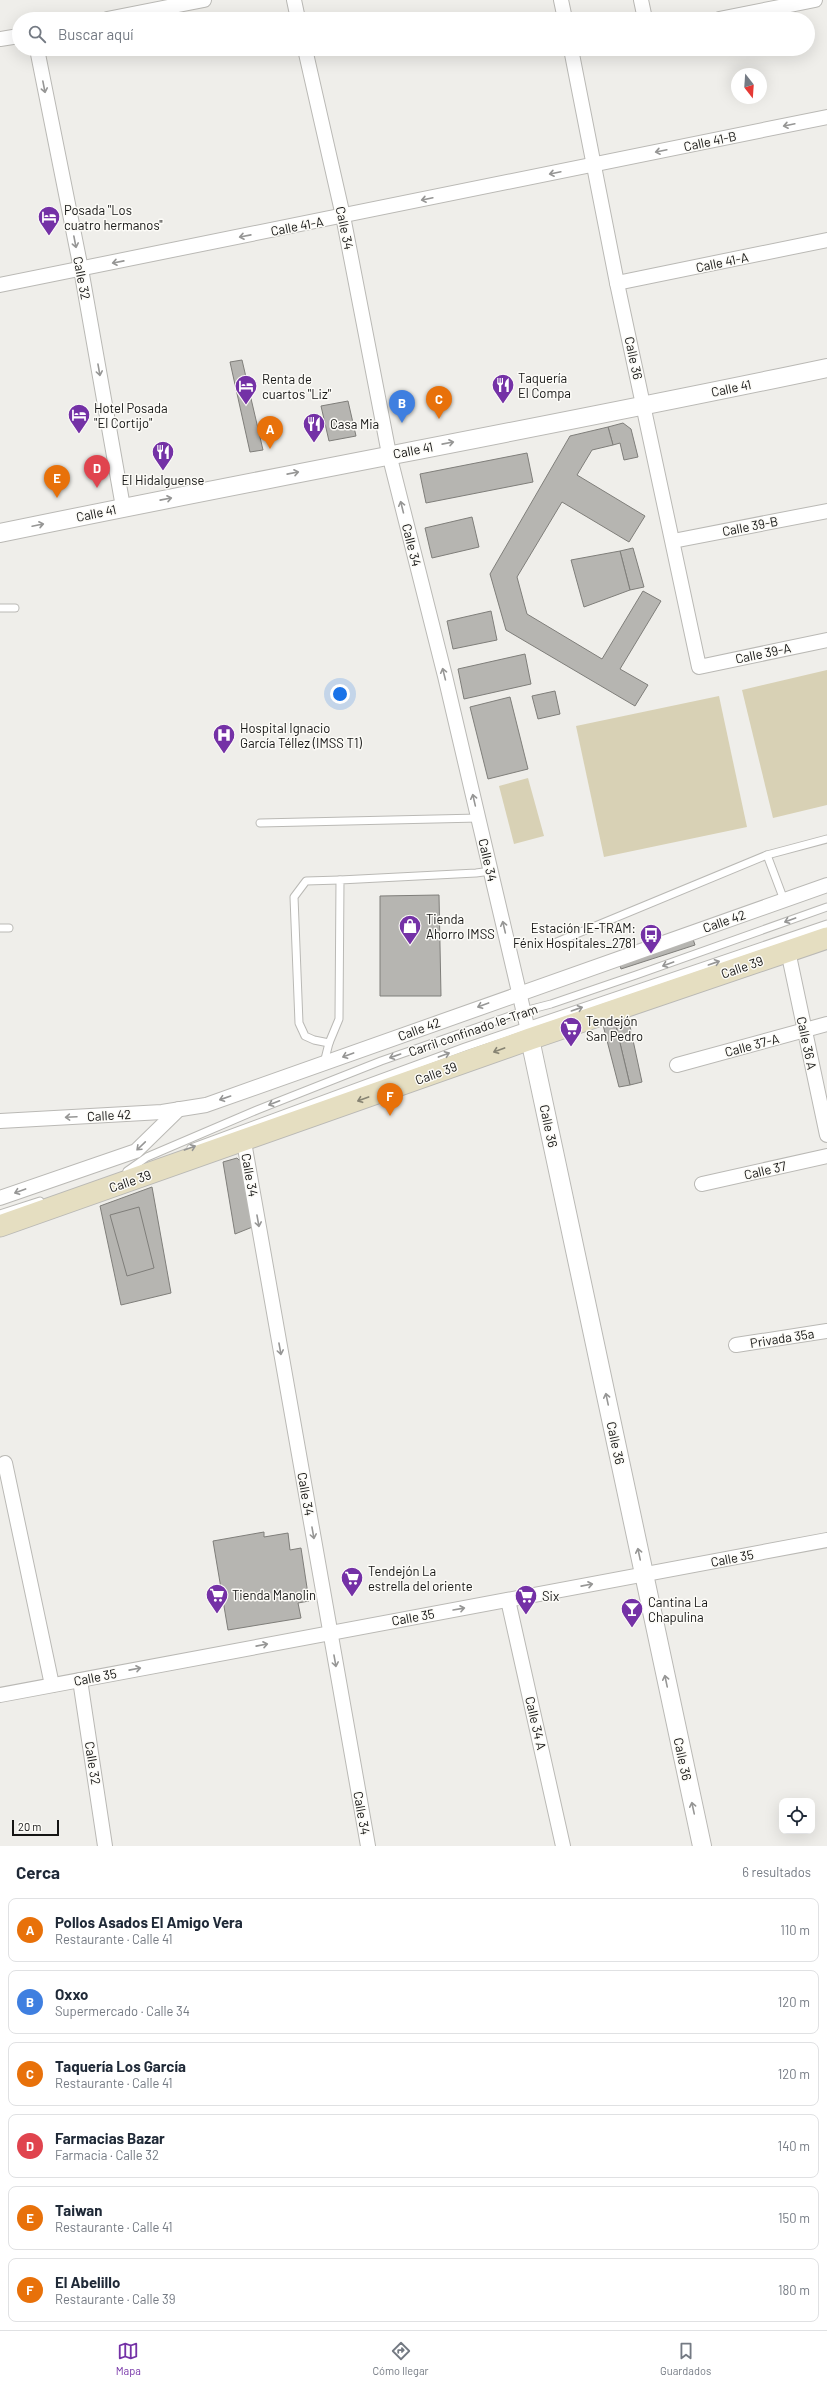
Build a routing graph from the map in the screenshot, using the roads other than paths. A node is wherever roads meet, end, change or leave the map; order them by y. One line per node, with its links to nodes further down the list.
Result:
1 (204, 0): 7 (street)
2 (294, 0): 8 (street)
3 (561, 0): 9 (street)
4 (641, 0): 10 (street)
5 (815, 0): 6 (street)
6 (777, 4): 11 (street)
7 (143, 12)
8 (297, 12)
9 (564, 12)
10 (644, 12)
11 (746, 12)
12 (12, 37): 13 (street)
13 (0, 39)
14 (38, 56): 21 (street, Calle 32, one-way to 21)
15 (307, 56): 19 (street, Calle 34)
16 (573, 56): 18 (street, Calle 36)
17 (827, 117): 18 (street, Calle 41-B, one-way to 18)
18 (593, 165): 19 (street, Calle 41-A, one-way to 19); 22 (street, Calle 36)
19 (343, 216): 21 (street, Calle 41-A, one-way to 21); 26 (street, Calle 34)
20 (827, 240): 22 (street, Calle 41-A)
21 (81, 269): 23 (street, Calle 41-A); 27 (street, Calle 32, one-way to 27)
22 (617, 284): 25 (street, Calle 36)
23 (0, 285)
24 (827, 368): 25 (street, Calle 41)
25 (644, 407): 26 (street, Calle 41, one-way to 25); 30 (street, Calle 36)
26 (389, 454): 27 (street, Calle 41, one-way to 26); 35 (street, Calle 34, one-way to 26)
27 (123, 507): 29 (street, Calle 41, one-way to 27)
28 (827, 510): 30 (street, Calle 39-B)
29 (0, 533)
30 (673, 541): 34 (street, Calle 36)
31 (0, 608): 32 (lane)
32 (15, 608)
33 (827, 640): 34 (street, Calle 39-A)
34 (699, 667)
35 (478, 818): 36 (lane); 39 (street, Calle 34)
36 (260, 823)
37 (827, 839): 38 (lane)
38 (767, 855): 42 (lane); 48 (lane)
39 (491, 871): 40 (lane); 50 (street, Calle 34, one-way to 39)
40 (340, 880): 55 (lane); 55 (lane)
41 (827, 885): 42 (street, Calle 42)
42 (784, 900): 50 (street, Calle 42)
43 (827, 907): 51 (lane, Carril confinado Ie-Tram, one-way to 51)
44 (827, 924): 54 (lane, Carril confinado Ie-Tram, one-way to 44)
45 (0, 928): 46 (lane)
46 (9, 928)
47 (827, 938): 49 (main road, Calle 39)
48 (552, 944)
49 (788, 951): 53 (street, Calle 36 A); 54 (main road, Calle 39)
50 (520, 992): 51 (street, Calle 34); 56 (street, Calle 42, one-way to 56)
51 (524, 1011): 54 (street, Calle 34); 63 (lane, Carril confinado Ie-Tram, one-way to 63)
52 (827, 1024): 53 (street, Calle 37-A)
53 (805, 1031): 57 (street, Calle 37-A); 60 (street, Calle 36 A)
54 (529, 1033): 61 (main road, Calle 39, one-way to 61); 63 (lane, Carril confinado Ie-Tram, one-way to 54); 74 (street, Calle 36, one-way to 54)
55 (329, 1043): 56 (lane)
56 (324, 1064): 58 (street, Calle 42, one-way to 58)
57 (677, 1065)
58 (180, 1110): 59 (street, Calle 42, one-way to 59); 66 (street, one-way to 66)
59 (0, 1121)
60 (827, 1135)
61 (244, 1142): 69 (main road, Calle 39); 76 (street, Calle 34, one-way to 76)
62 (827, 1156): 65 (street, Calle 37)
63 (127, 1171): 64 (lane, Carril confinado Ie-Tram)
64 (120, 1174)
65 (702, 1184)
66 (0, 1198)
67 (45, 1199): 68 (lane)
68 (0, 1214)
69 (0, 1226)
70 (827, 1331): 71 (street, Privada 35a)
71 (736, 1345)
72 (5, 1463): 78 (street)
73 (827, 1540): 74 (street, Calle 35)
74 (644, 1575): 75 (street, Calle 35, one-way to 74); 83 (street, Calle 36, one-way to 74)
75 (508, 1600): 76 (street, Calle 35, one-way to 75); 82 (street, Calle 34 A)
76 (330, 1633): 77 (street, Calle 35, one-way to 76); 81 (street, Calle 34, one-way to 81)
77 (80, 1680): 78 (street, Calle 35); 80 (street, Calle 32)
78 (52, 1685): 79 (street, Calle 35)
79 (0, 1695)
80 (105, 1846)
81 (368, 1846)
82 (564, 1846)
83 (702, 1846)

